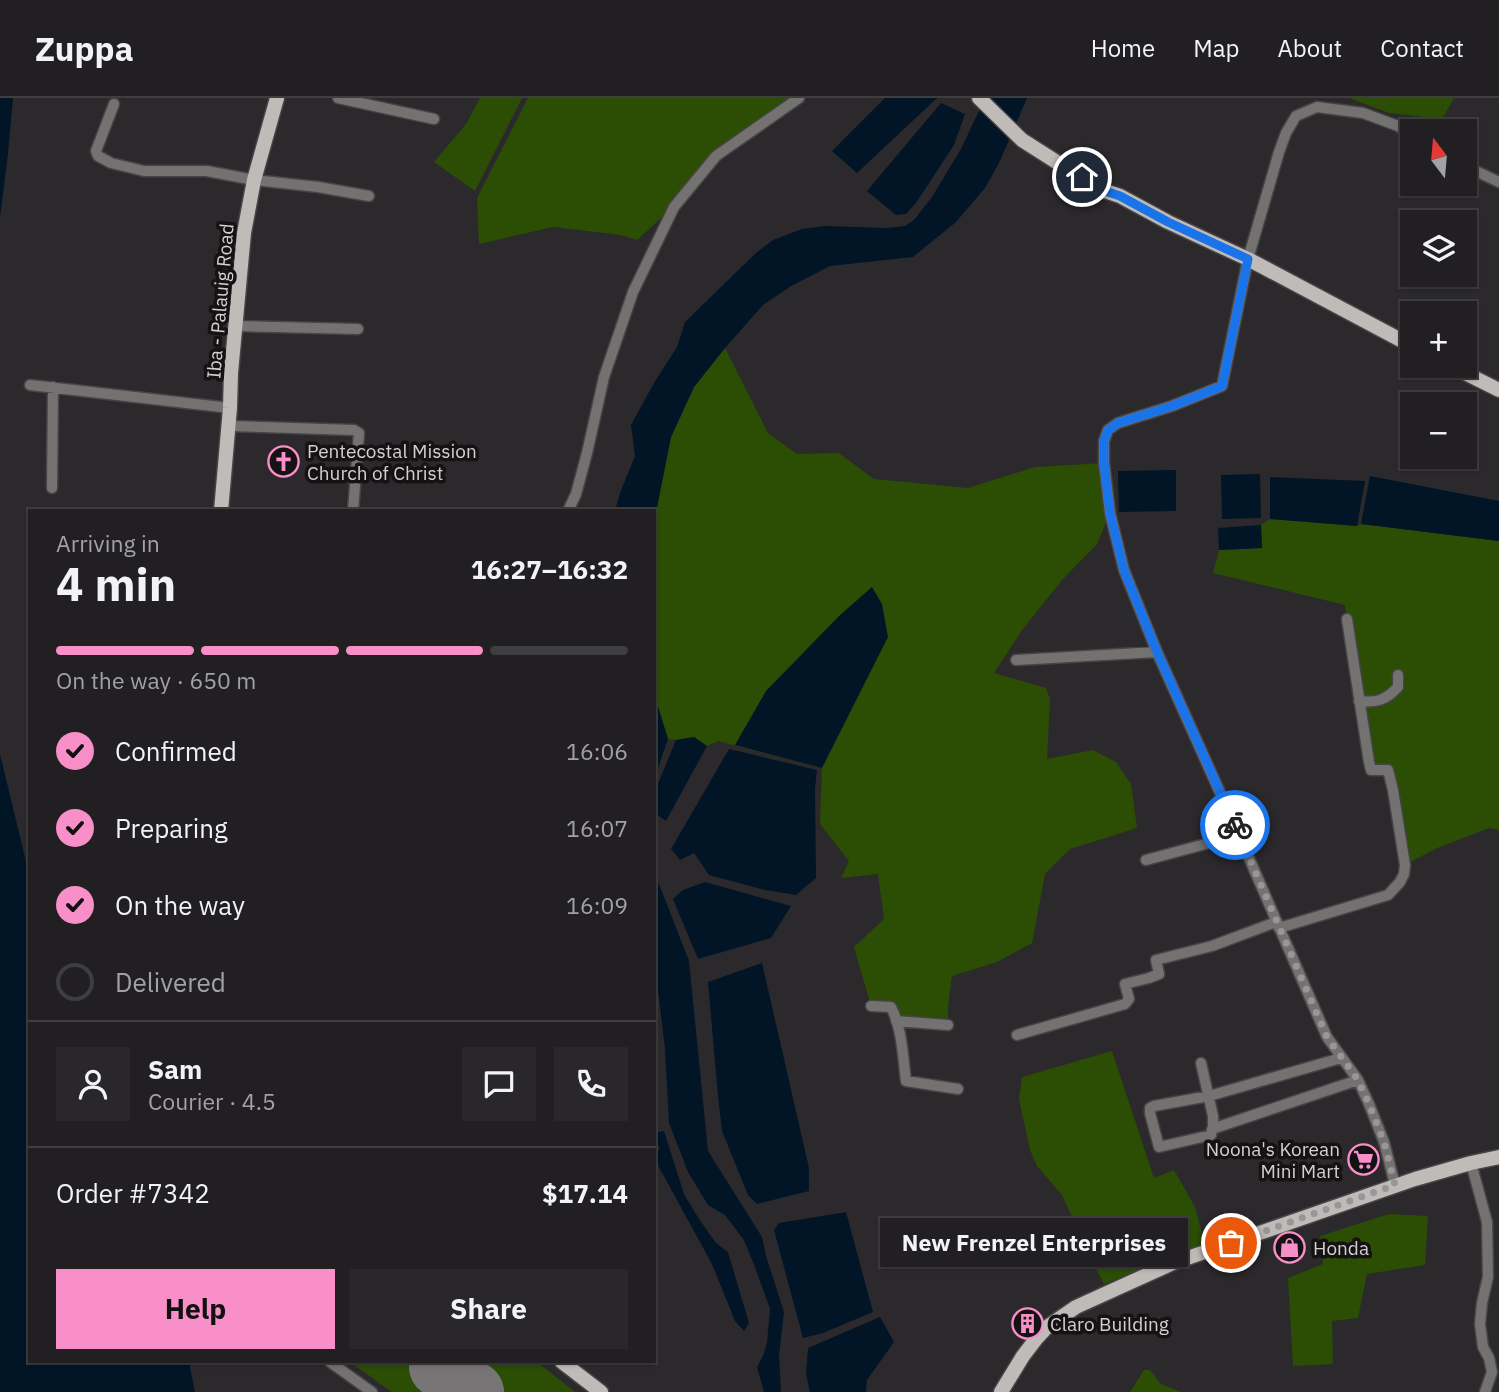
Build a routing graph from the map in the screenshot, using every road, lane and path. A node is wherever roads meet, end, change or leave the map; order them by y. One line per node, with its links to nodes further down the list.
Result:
1 (277, 98): 9 (main road, Iba - Palauig Road)
2 (338, 98): 6 (street)
3 (799, 98): 25 (street)
4 (979, 99): 12 (main road)
5 (114, 104): 9 (street)
6 (433, 119)
7 (1400, 127): 12 (street)
8 (1477, 172): 10 (street)
9 (254, 180): 11 (street); 13 (main road, Iba - Palauig Road)
10 (1499, 182)
11 (369, 195)
12 (1248, 259): 15 (main road); 27 (street)
13 (236, 326): 14 (street); 20 (main road, Iba - Palauig Road)
14 (358, 329)
15 (1400, 340)
16 (1475, 378): 19 (main road)
17 (30, 385): 18 (street)
18 (54, 387): 20 (street); 22 (street)
19 (1499, 390)
20 (230, 408): 21 (main road, Iba - Palauig Road)
21 (229, 426): 23 (main road, Iba - Palauig Road); 24 (street)
22 (52, 488)
23 (221, 509)
24 (353, 509)
25 (569, 509)
26 (1347, 619): 30 (street)
27 (1157, 652): 28 (street); 31 (street)
28 (1016, 660)
29 (1398, 675): 30 (street)
30 (1359, 701): 33 (street)
31 (1240, 835): 32 (street); 33 (street)
32 (1146, 860)
33 (1278, 925): 37 (street); 38 (street)
34 (871, 1006): 35 (street)
35 (897, 1021): 36 (street); 41 (street)
36 (948, 1025)
37 (1017, 1035)
38 (1341, 1058): 40 (street); 42 (street)
39 (1201, 1063): 42 (street)
40 (1358, 1080): 43 (street); 46 (street)
41 (958, 1089)
42 (1209, 1096): 43 (street); 43 (street)
43 (1213, 1129)
44 (1499, 1157): 45 (main road)
45 (1471, 1163): 46 (main road); 52 (street)
46 (1395, 1185): 51 (main road)
47 (331, 1363): 49 (street)
48 (563, 1363): 50 (main road)
49 (372, 1392)
50 (601, 1392)
51 (1000, 1392)
52 (1485, 1392)

